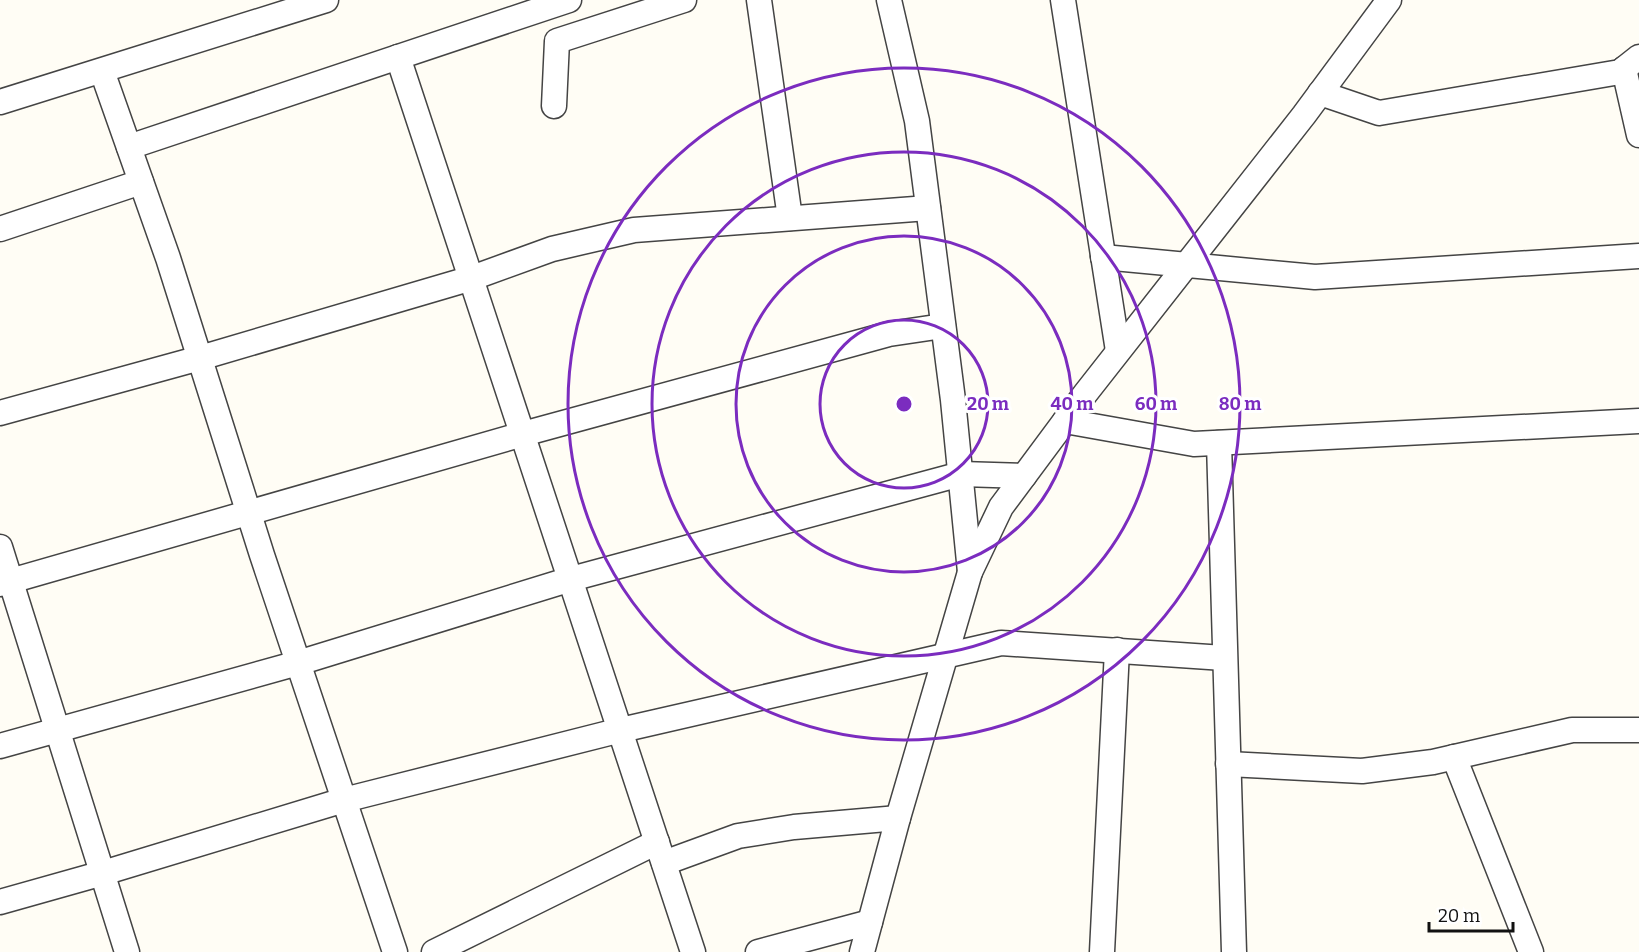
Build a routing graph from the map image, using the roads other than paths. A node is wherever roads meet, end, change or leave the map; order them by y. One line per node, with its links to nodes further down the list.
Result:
1 (326, 0): 10 (street)
2 (568, 0): 8 (street)
3 (684, 0): 13 (street)
4 (759, 0): 18 (street)
5 (889, 0): 17 (street)
6 (1063, 0): 21 (street)
7 (1389, 0): 11 (street)
8 (398, 57): 15 (street); 23 (street)
9 (1631, 63): 11 (street); 14 (street)
10 (102, 71): 12 (street); 15 (street)
11 (1320, 93): 22 (street)
12 (0, 102)
13 (554, 106)
14 (1639, 135)
15 (129, 147): 16 (street)
16 (141, 182): 19 (street); 26 (street)
17 (928, 208): 18 (street); 24 (street)
18 (790, 218): 23 (street)
19 (0, 229)
20 (1639, 256): 22 (street)
21 (1103, 257): 22 (street); 25 (street)
22 (1186, 266): 25 (street)
23 (472, 278): 26 (street); 30 (street)
24 (943, 326): 30 (street); 32 (street)
25 (1118, 351): 28 (street)
26 (200, 358): 27 (street); 34 (street)
27 (0, 413)
28 (1065, 421): 31 (street); 33 (street)
29 (1639, 421): 31 (street)
30 (523, 434): 34 (street); 37 (street)
31 (1219, 443): 41 (street)
32 (960, 474): 33 (street); 36 (street); 37 (street)
33 (1024, 476): 36 (street)
34 (248, 512): 38 (street); 42 (street)
35 (0, 547): 38 (street)
36 (970, 572): 40 (street)
37 (571, 579): 42 (street); 44 (street)
38 (5, 583): 43 (street)
39 (1117, 651): 40 (street); 41 (street); 61 (street)
40 (946, 656): 44 (street); 50 (street)
41 (1224, 658): 48 (street)
42 (298, 663): 43 (street); 49 (street)
43 (59, 729): 46 (street); 52 (street)
44 (621, 730): 49 (street); 51 (street)
45 (1639, 730): 47 (street)
46 (0, 746)
47 (1454, 757): 48 (street); 63 (street)
48 (1228, 765): 62 (street)
49 (344, 800): 52 (street); 56 (street)
50 (898, 818): 51 (street); 54 (street)
51 (661, 852): 57 (street); 58 (street)
52 (103, 873): 53 (street); 55 (street)
53 (0, 902)
54 (870, 922): 59 (street); 60 (street)
55 (127, 952)
56 (395, 952)
57 (434, 952)
58 (693, 952)
59 (758, 952)
60 (862, 952)
61 (1102, 952)
62 (1234, 952)
63 (1531, 952)

